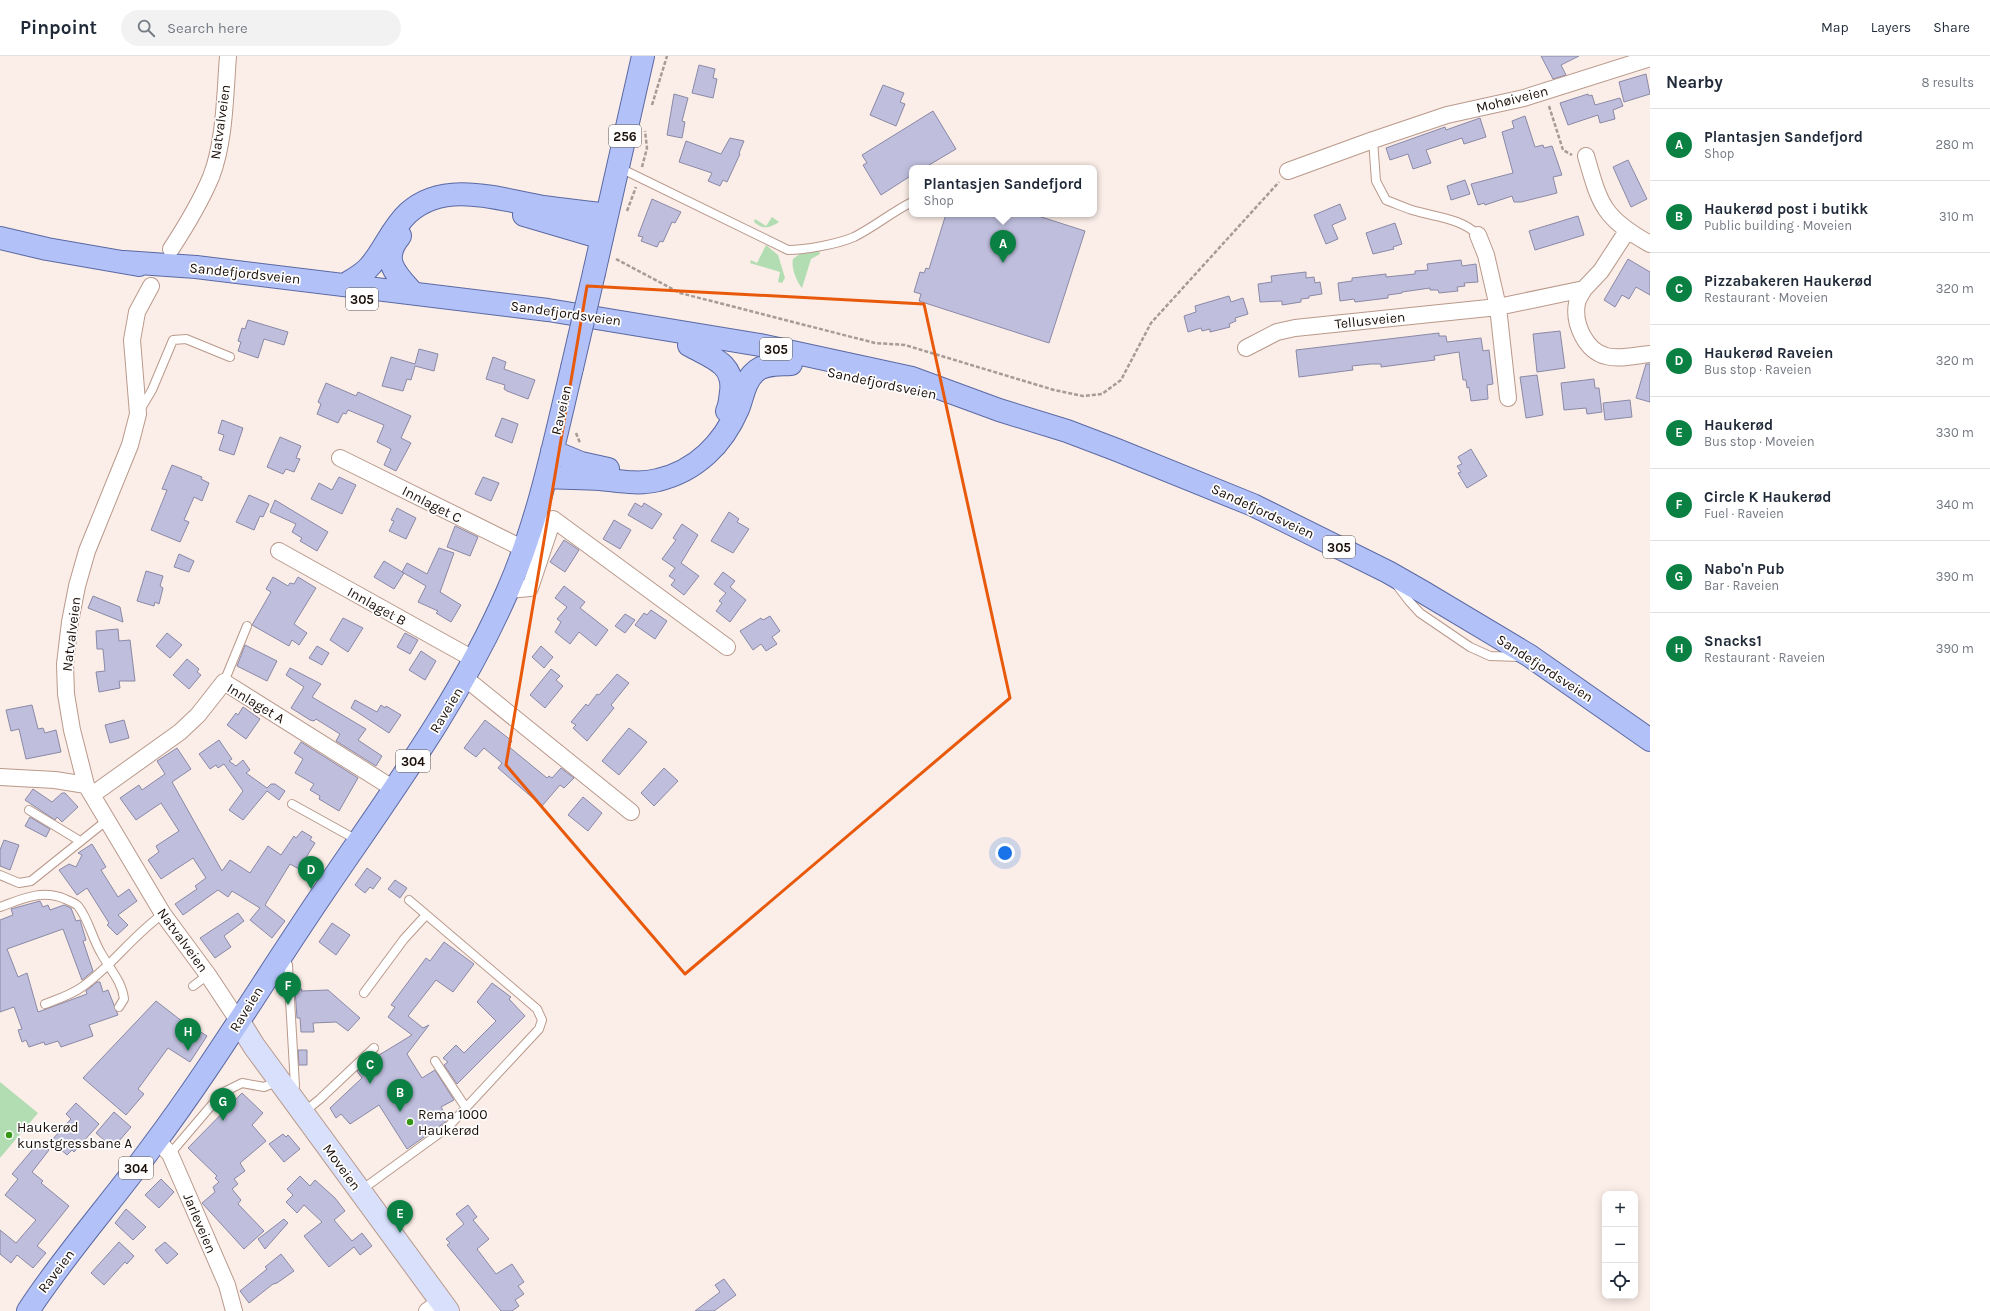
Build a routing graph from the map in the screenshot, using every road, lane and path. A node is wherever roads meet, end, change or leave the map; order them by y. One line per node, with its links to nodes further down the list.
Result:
1 (228, 56): 16 (street, Natvalveien)
2 (643, 56): 7 (main road, 256)
3 (1650, 58): 4 (street, Mohøiveien)
4 (1545, 92): 5 (street, Mohøiveien); 6 (path)
5 (1373, 140): 8 (street, Mohøiveien); 12 (lane)
6 (1586, 156): 11 (street)
7 (617, 167): 9 (lane); 10 (main road, 256)
8 (1288, 171): 15 (path)
9 (909, 203)
10 (607, 215): 15 (main road); 18 (main road, 305)
11 (1627, 231): 14 (street); 20 (street)
12 (1478, 235): 22 (street)
13 (0, 238): 17 (main road, Sandefjordsveien / 305)
14 (1650, 244)
15 (606, 247): 21 (main road); 31 (main road, Raveien, bridge)
16 (171, 249)
17 (124, 262): 18 (main road, Sandefjordsveien / 305); 23 (main road, Sandefjordsveien / 305)
18 (344, 285): 21 (main road, Sandefjordsveien / 305)
19 (151, 286): 30 (street, Natvalveien)
20 (1584, 289): 22 (street, Tellusveien); 25 (street)
21 (413, 293): 29 (main road, Sandefjordsveien / 305)
22 (1498, 307): 24 (street, Tellusveien); 28 (street)
23 (689, 345): 27 (main road, Sandefjordsveien / 305); 31 (main road, 305)
24 (1246, 348)
25 (1650, 354)
26 (230, 357): 30 (lane)
27 (791, 364): 29 (main road, Sandefjordsveien / 305); 33 (main road, 305)
28 (1508, 398)
29 (999, 410): 41 (main road, Sandefjordsveien / 305)
30 (138, 414): 44 (street, Natvalveien)
31 (552, 451): 33 (main road, Raveien)
32 (340, 458): 34 (street, Innlaget C)
33 (546, 477): 34 (main road, Raveien / 304)
34 (524, 549): 36 (main road, Raveien / 304)
35 (279, 551): 39 (street, Innlaget B)
36 (508, 590): 38 (street); 39 (main road, Raveien / 304)
37 (247, 626): 40 (lane)
38 (726, 647)
39 (470, 669): 43 (main road, Raveien / 304); 47 (street, Raveien)
40 (224, 682): 43 (street, Innlaget A); 44 (street, Innlaget A)
41 (1650, 740)
42 (0, 777): 44 (street)
43 (394, 789): 50 (main road, Raveien / 304)
44 (89, 790): 48 (street, Natvalveien)
45 (292, 804): 50 (lane)
46 (29, 810): 49 (lane)
47 (632, 812)
48 (106, 821): 49 (lane); 54 (street, Natvalveien)
49 (80, 841): 51 (lane)
50 (358, 841): 56 (main road, Raveien / 304)
51 (0, 875)
52 (409, 900): 55 (lane)
53 (0, 907): 57 (lane)
54 (163, 914): 57 (lane); 58 (street, Natvalveien)
55 (426, 914): 60 (lane); 67 (lane)
56 (282, 954): 63 (main road, Raveien / 304); 66 (lane)
57 (108, 964): 61 (lane); 62 (lane)
58 (208, 975): 59 (lane); 63 (street, Natvalveien)
59 (193, 986)
60 (364, 993)
61 (45, 1004)
62 (119, 1007)
63 (239, 1022): 66 (street, Moveien); 69 (main road, Raveien / 304)
64 (374, 1048): 68 (lane)
65 (435, 1061): 67 (lane)
66 (285, 1088): 68 (street, Moveien); 69 (lane)
67 (466, 1108): 70 (lane)
68 (303, 1113): 70 (street, Moveien)
69 (164, 1147): 72 (main road, Raveien / 304); 73 (street, Jarleveien)
70 (360, 1191): 71 (street, Moveien)
71 (438, 1308)
72 (28, 1311)
73 (234, 1311)

